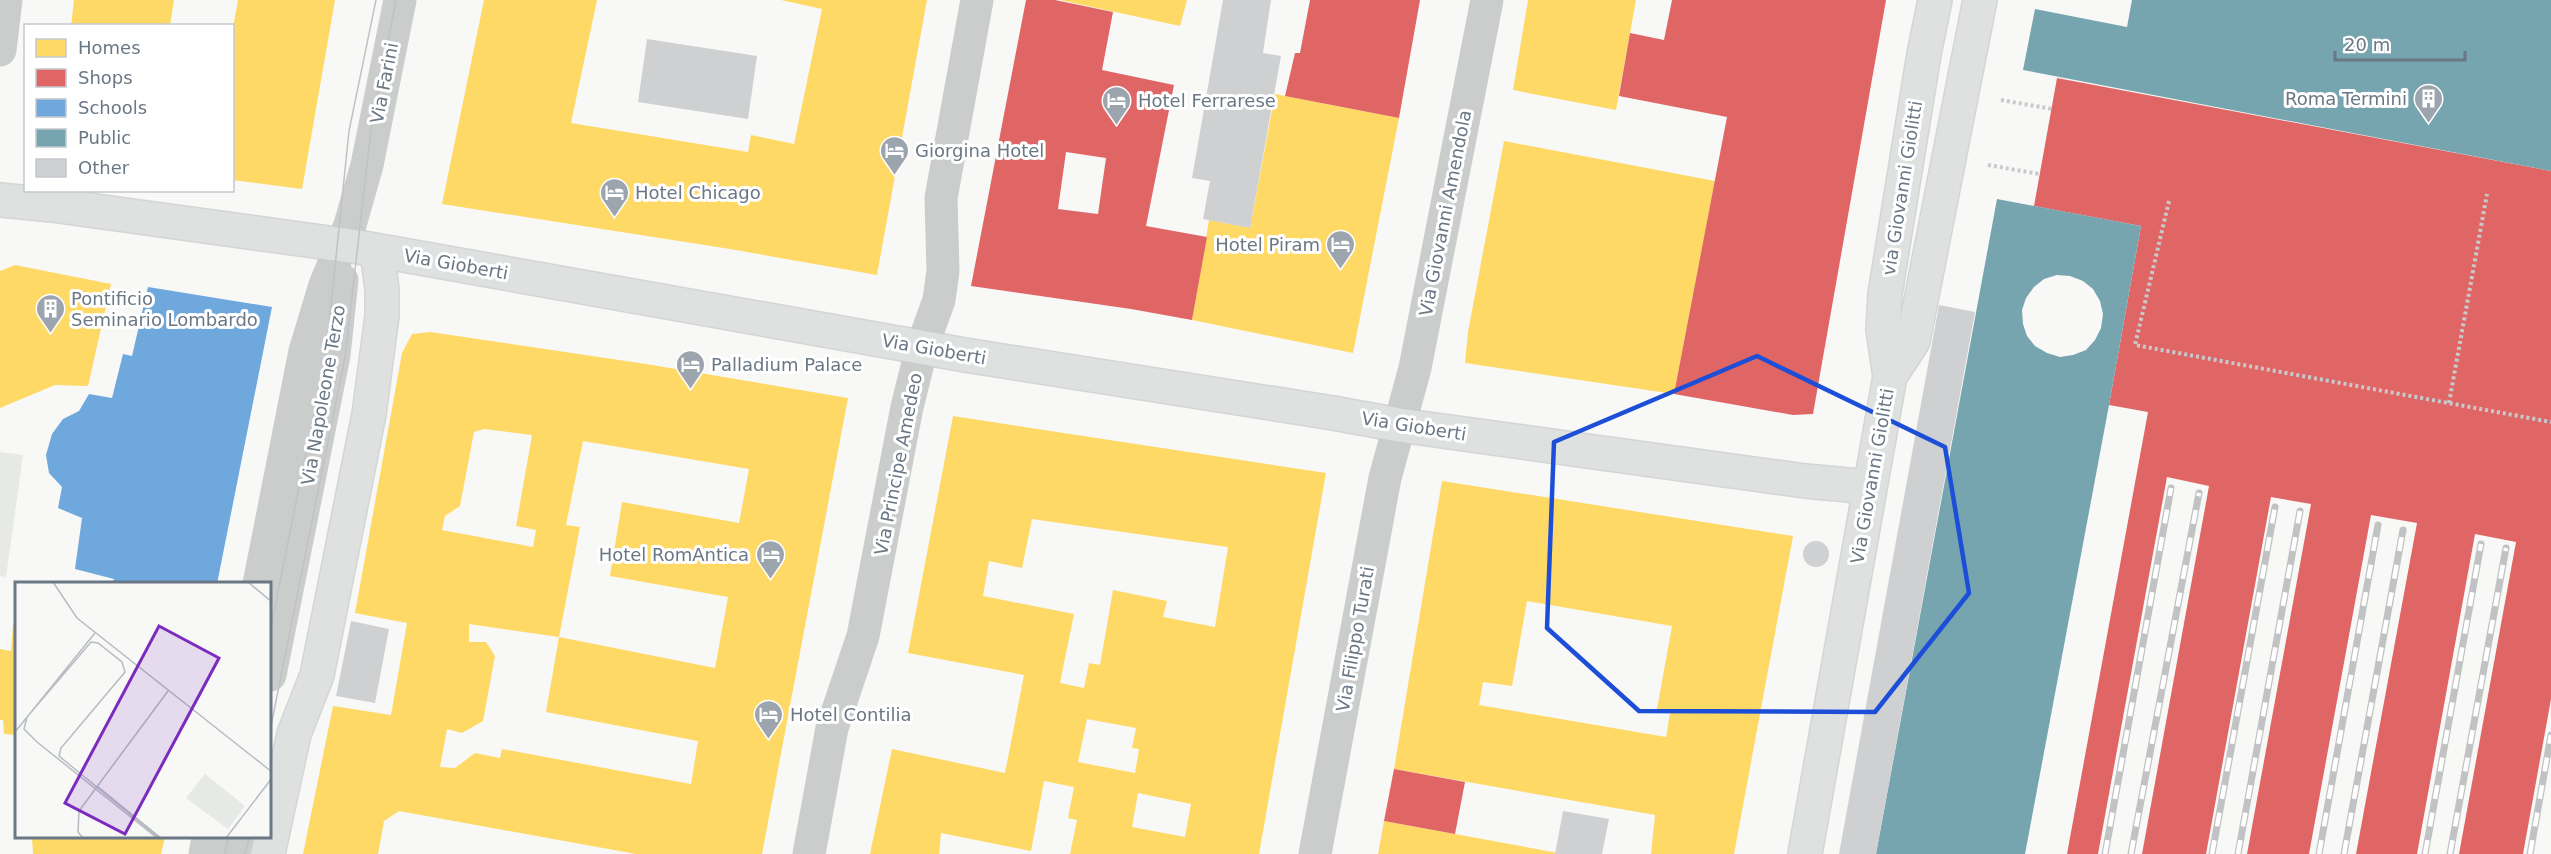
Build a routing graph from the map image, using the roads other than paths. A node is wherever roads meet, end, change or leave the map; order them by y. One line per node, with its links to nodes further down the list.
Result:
1 (6, 0): 7 (street)
2 (400, 0): 8 (street, Via Farini)
3 (977, 0): 12 (street, Via Principe Amedeo)
4 (1487, 0): 14 (street, Via Giovanni Amendola)
5 (1935, 0): 13 (main road, via Giovanni Giolitti)
6 (1980, 0): 13 (main road, Via Giovanni Giolitti)
7 (0, 50)
8 (367, 165): 10 (street, Via Farini); 11 (street, Via Farini)
9 (0, 200): 10 (main road, Via Gioberti)
10 (343, 245): 11 (main road, Via Gioberti); 16 (street, Via Napoleone Terzo); 17 (street, Via Napoleone Terzo)
11 (377, 251): 12 (main road, Via Gioberti); 18 (main road)
12 (922, 347): 14 (main road, Via Gioberti); 25 (street, Via Principe Amedeo)
13 (1890, 376): 15 (main road, Via Giovanni Giolitti)
14 (1399, 425): 15 (main road, Via Gioberti); 26 (street, Via Filippo Turati)
15 (1870, 487): 27 (main road, Via Giovanni Giolitti)
16 (259, 582)
17 (272, 665)
18 (272, 836)
19 (208, 839): 22 (street)
20 (237, 839): 23 (street)
21 (271, 839): 24 (main road)
22 (205, 854)
23 (233, 854)
24 (268, 854)
25 (809, 854)
26 (1315, 854)
27 (1805, 854)

